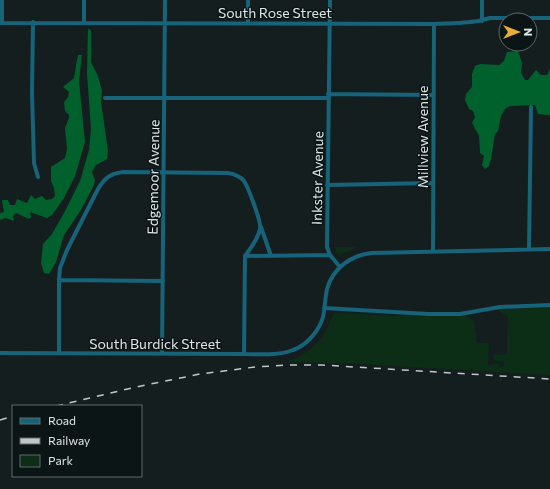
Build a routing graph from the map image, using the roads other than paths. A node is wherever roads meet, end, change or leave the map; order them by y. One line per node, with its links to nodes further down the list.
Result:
1 (2, 0): 11 (street)
2 (84, 0): 10 (street)
3 (165, 0): 12 (street, Edgemoor Avenue)
4 (248, 0): 13 (street)
5 (330, 0): 14 (street, Inkster Avenue)
6 (482, 0): 8 (street)
7 (550, 18): 8 (street, South Rose Street)
8 (482, 21): 15 (street, South Rose Street)
9 (32, 22): 10 (street, South Rose Street); 11 (street, South Rose Street); 22 (street)
10 (84, 22): 12 (street, South Rose Street)
11 (1, 23)
12 (165, 23): 13 (street, South Rose Street); 19 (street, Edgemoor Avenue)
13 (248, 23): 14 (street, South Rose Street)
14 (330, 23): 15 (street, South Rose Street); 17 (street, Inkster Avenue)
15 (434, 24): 16 (street, Millview Avenue)
16 (433, 95): 17 (street); 23 (street, Millview Avenue)
17 (328, 96): 19 (street); 24 (street, Inkster Avenue)
18 (105, 98): 19 (street)
19 (165, 98): 21 (street, Edgemoor Avenue)
20 (531, 107): 26 (street)
21 (163, 173): 25 (street); 33 (street); 34 (street, Edgemoor Avenue)
22 (38, 177)
23 (433, 183): 24 (street); 28 (street, Millview Avenue)
24 (327, 185): 29 (street, Inkster Avenue)
25 (261, 227): 30 (street); 31 (street)
26 (529, 249): 27 (street); 28 (street)
27 (550, 249)
28 (433, 252): 32 (street)
29 (330, 255): 31 (street); 32 (street)
30 (245, 256): 31 (street); 40 (street)
31 (271, 256)
32 (340, 267): 36 (street)
33 (59, 280): 34 (street); 38 (street)
34 (163, 281): 39 (street, Edgemoor Avenue)
35 (550, 305): 36 (street)
36 (324, 308): 40 (street, South Burdick Street)
37 (0, 353): 38 (street, South Burdick Street)
38 (60, 353): 39 (street, South Burdick Street)
39 (162, 354): 40 (street, South Burdick Street)
40 (244, 354)

